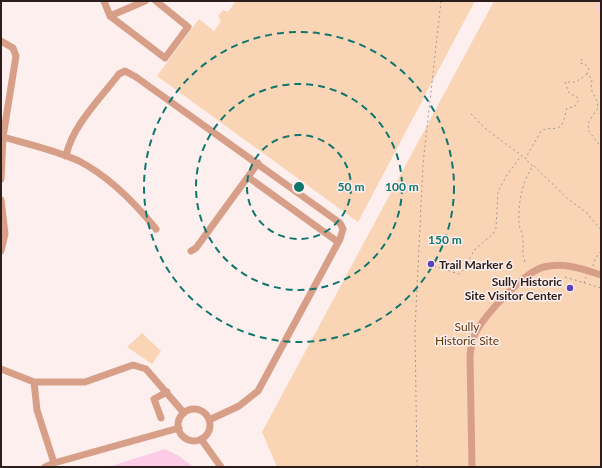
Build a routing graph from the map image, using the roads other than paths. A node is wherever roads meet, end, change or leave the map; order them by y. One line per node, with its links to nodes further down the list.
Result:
1 (104, 1): 4 (street)
2 (145, 1): 4 (street)
3 (156, 1): 4 (street)
4 (110, 16)
5 (1, 41): 6 (street)
6 (2, 137): 7 (street); 10 (street)
7 (66, 156): 8 (street); 12 (street)
8 (258, 163): 9 (street); 13 (street)
9 (248, 177): 13 (street); 15 (street)
10 (1, 179)
11 (1, 200): 14 (street)
12 (156, 229)
13 (338, 242): 22 (street)
14 (1, 251)
15 (191, 251)
16 (601, 274): 28 (street)
17 (1, 369): 18 (street)
18 (34, 382): 19 (street); 25 (street)
19 (167, 392): 20 (street); 21 (street)
20 (184, 412): 22 (street); 23 (street)
21 (161, 418)
22 (209, 420): 24 (street)
23 (179, 428): 24 (street); 25 (street)
24 (201, 439): 27 (street)
25 (54, 463): 26 (street)
26 (45, 467)
27 (221, 467)
28 (472, 467)

